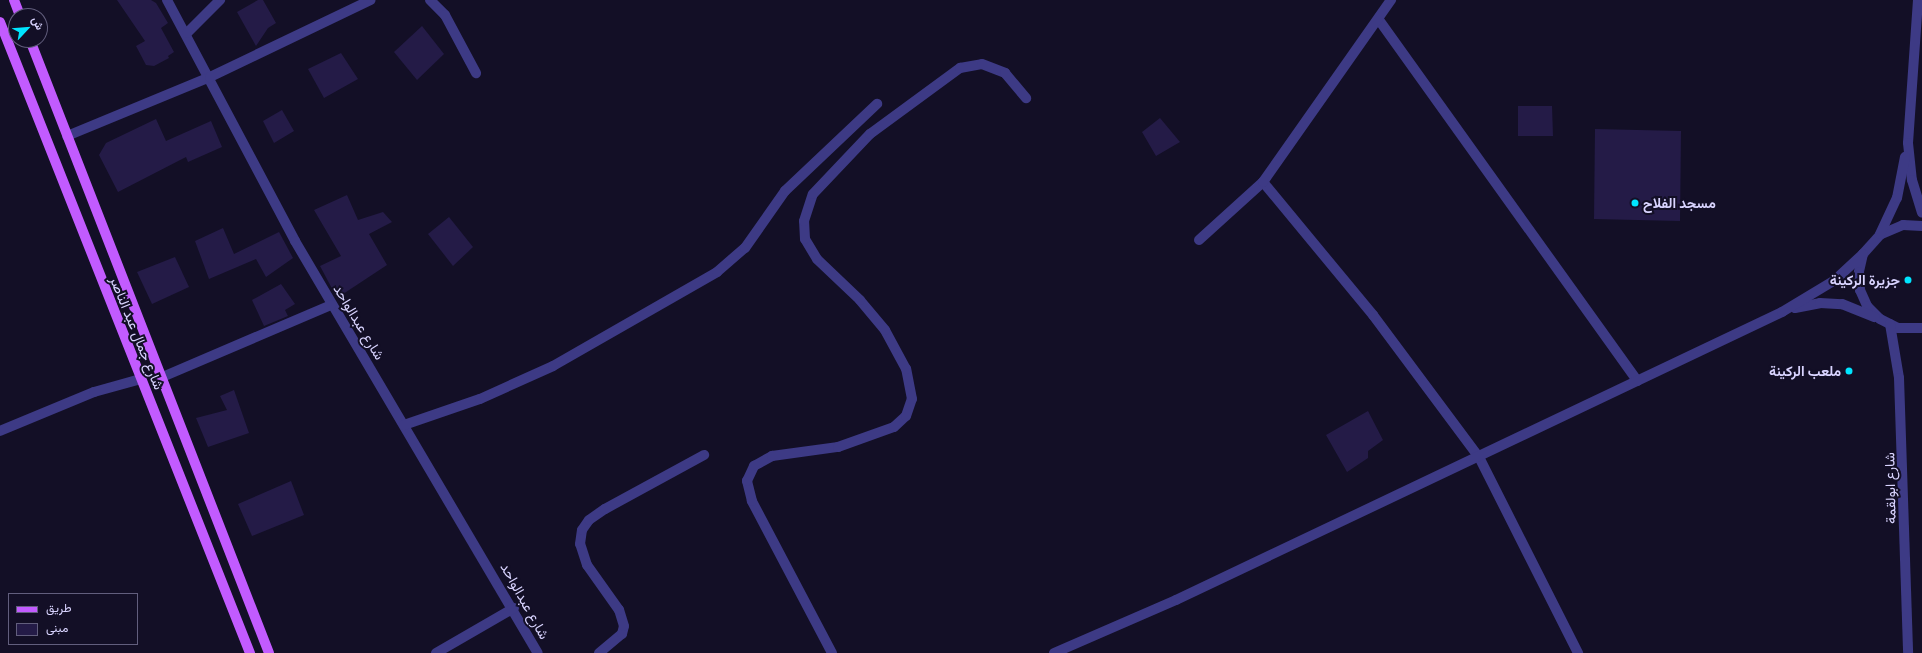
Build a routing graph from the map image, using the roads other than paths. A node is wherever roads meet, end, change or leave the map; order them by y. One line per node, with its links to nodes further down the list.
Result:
1 (167, 0): 9 (street, شارع عبدالواحد)
2 (220, 0): 9 (street)
3 (371, 0): 12 (street)
4 (430, 0): 11 (street)
5 (1391, 0): 7 (street)
6 (1918, 0): 16 (street)
7 (1378, 20): 17 (street); 30 (street)
8 (0, 22): 29 (main road, شارع جمال عبد الناصر)
9 (187, 33): 12 (street, شارع عبدالواحد)
10 (33, 48): 15 (main road, شارع جمال عبد الناصر)
11 (476, 73)
12 (210, 77): 15 (street); 23 (street, شارع عبدالواحد)
13 (1026, 98): 41 (street)
14 (877, 104): 31 (street)
15 (68, 136): 28 (main road, شارع جمال عبد الناصر)
16 (1908, 143): 18 (street); 20 (street)
17 (1263, 182): 21 (street); 34 (street)
18 (1922, 212)
19 (1922, 226): 20 (street)
20 (1880, 235): 22 (street)
21 (1199, 240)
22 (1863, 254): 24 (street); 25 (street)
23 (332, 305): 28 (street); 31 (street, شارع عبدالواحد)
24 (1782, 312): 25 (street); 30 (street)
25 (1880, 319): 26 (street)
26 (1890, 324): 27 (street); 44 (street, شارع ابولقمة)
27 (1922, 328)
28 (160, 378): 37 (main road, شارع جمال عبد الناصر)
29 (141, 379): 32 (street); 36 (main road, شارع جمال عبد الناصر)
30 (1637, 381): 34 (street)
31 (404, 425): 35 (street, شارع عبدالواحد)
32 (0, 431)
33 (704, 455): 40 (street)
34 (1479, 457): 42 (street); 43 (street)
35 (514, 608): 38 (street); 39 (street, شارع عبدالواحد)
36 (250, 653)
37 (268, 653)
38 (436, 653)
39 (538, 653)
40 (599, 653)
41 (832, 653)
42 (1054, 653)
43 (1578, 653)
44 (1908, 653)

